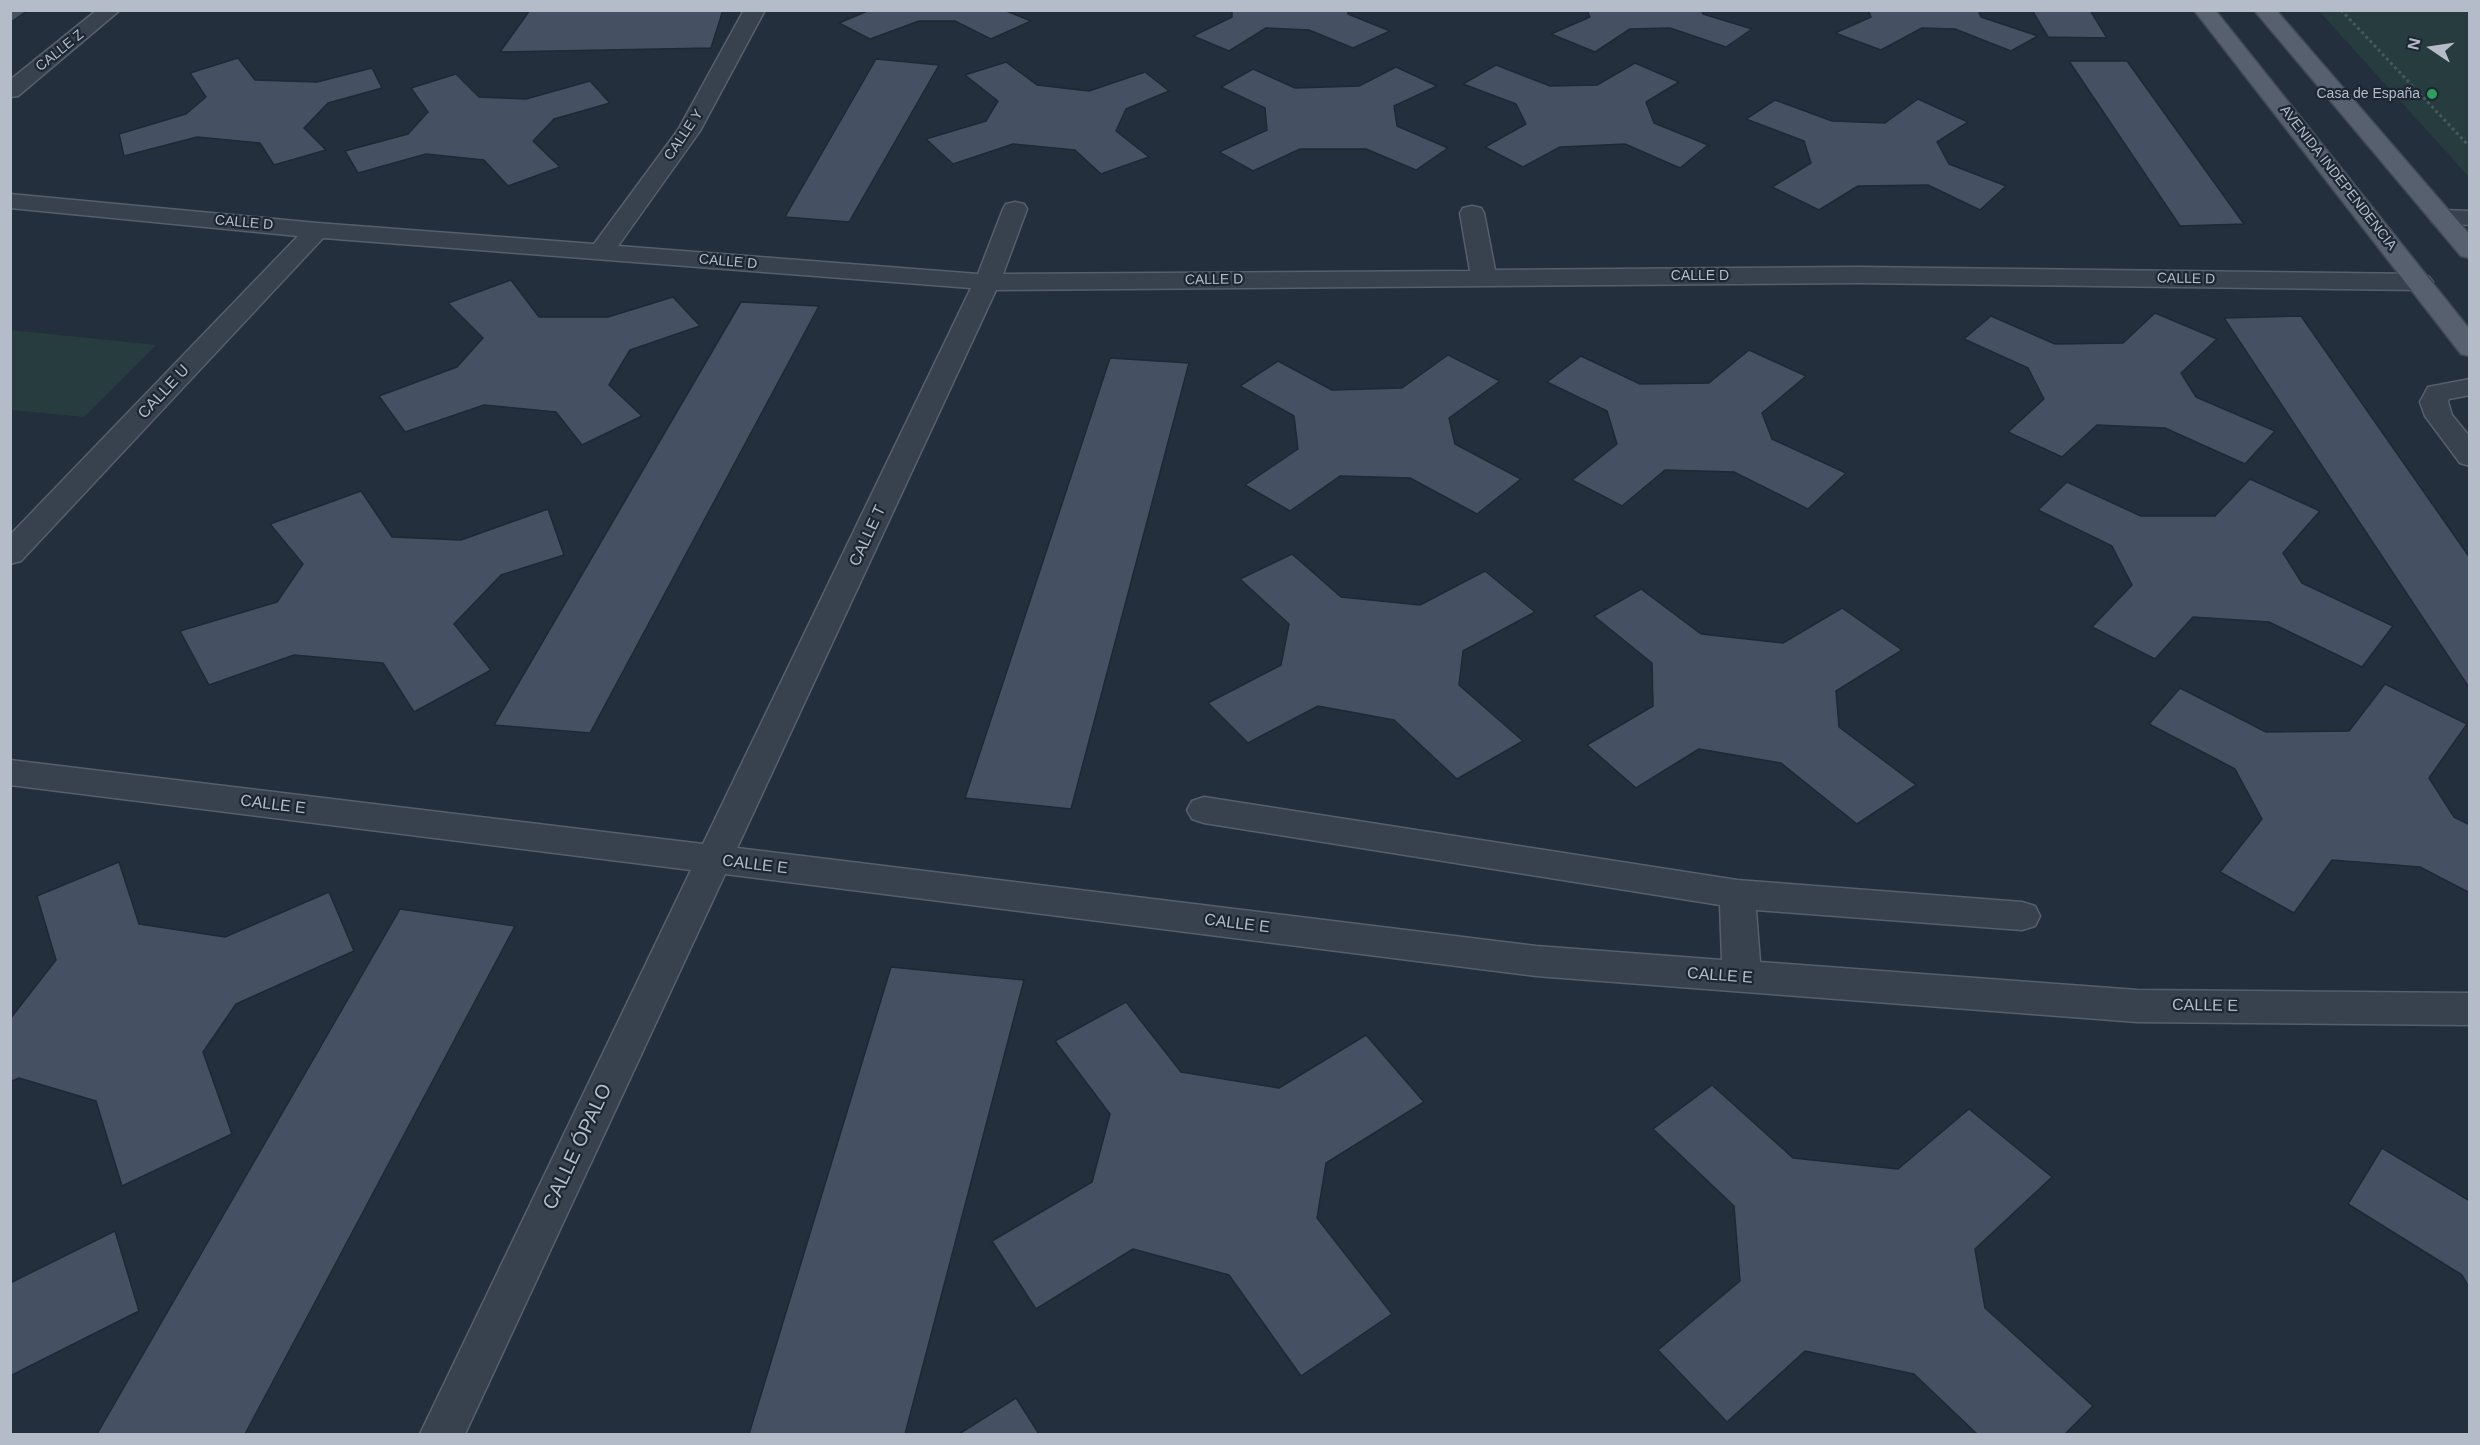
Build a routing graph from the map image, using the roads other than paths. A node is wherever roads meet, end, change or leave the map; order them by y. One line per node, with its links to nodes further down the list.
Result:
1 (110, 10): 5 (street, CALLE Z)
2 (754, 10): 13 (street, CALLE Y)
3 (2204, 10): 16 (main road, AVENIDA INDEPENDENCIA)
4 (2264, 10): 9 (main road)
5 (10, 91)
6 (10, 201): 11 (street, CALLE D)
7 (1015, 209): 15 (street, CALLE T)
8 (1472, 213): 14 (street)
9 (2441, 217): 10 (street); 12 (main road)
10 (2469, 218)
11 (317, 230): 13 (street, CALLE D); 20 (street, CALLE U)
12 (2469, 251)
13 (601, 252): 15 (street, CALLE D)
14 (1484, 278): 15 (street, CALLE D); 16 (street, CALLE D)
15 (987, 282): 23 (street, CALLE T)
16 (2420, 282): 17 (main road, AVENIDA INDEPENDENCIA)
17 (2469, 348)
18 (2469, 387): 19 (street)
19 (2469, 457)
20 (10, 555)
21 (10, 772): 23 (street, CALLE E)
22 (1204, 810): 24 (street)
23 (715, 860): 26 (street, CALLE E); 28 (street, CALLE ÓPALO)
24 (1737, 894): 25 (street); 26 (street)
25 (2022, 916)
26 (1742, 977): 27 (street, CALLE E)
27 (2469, 1009)
28 (442, 1434)

